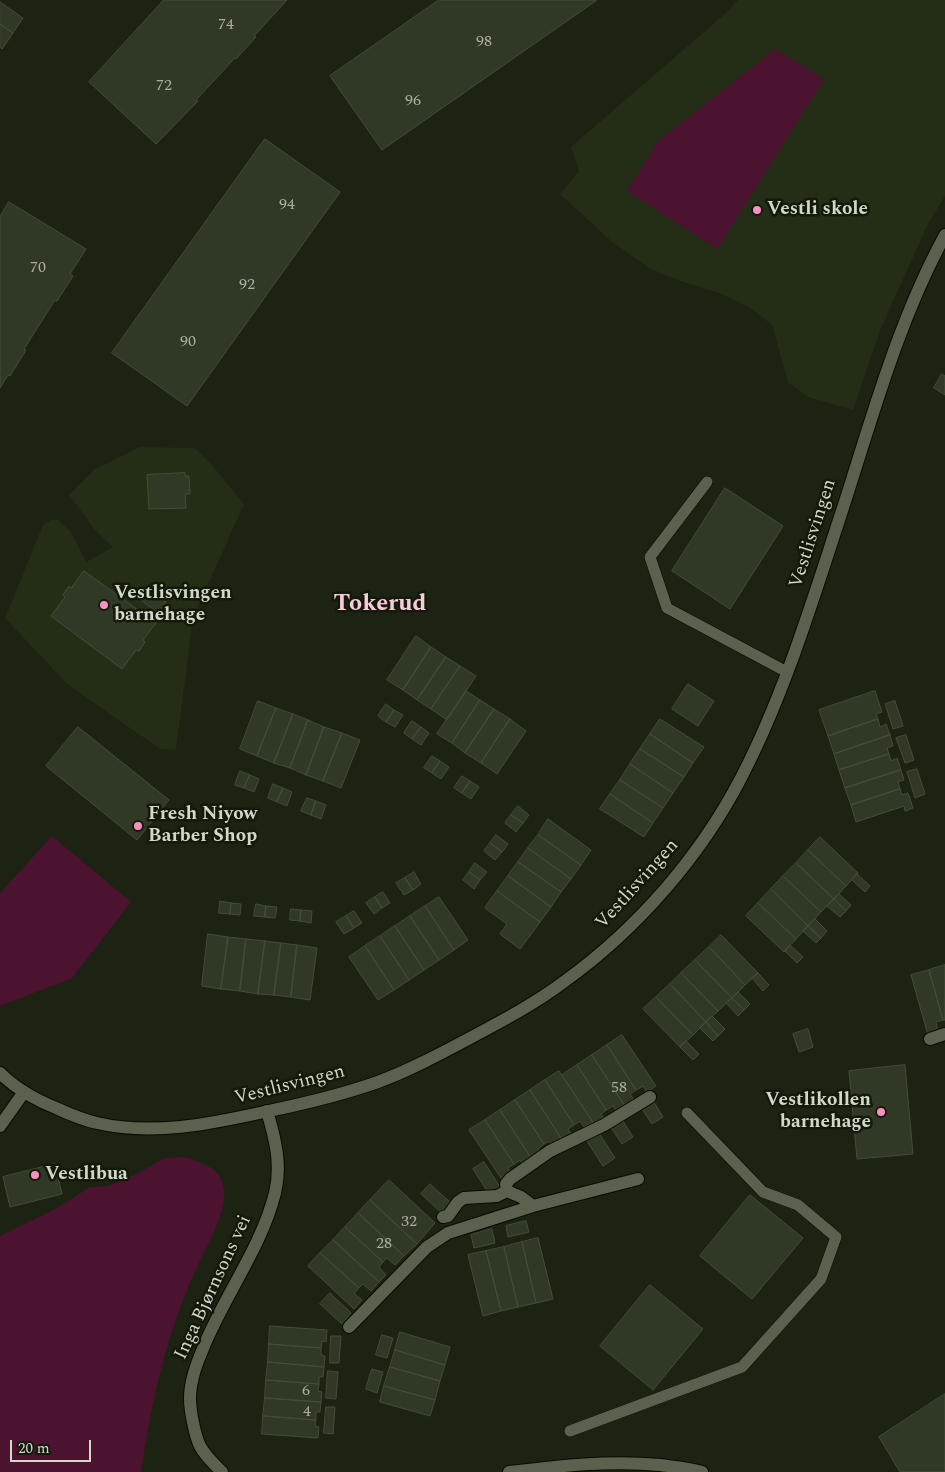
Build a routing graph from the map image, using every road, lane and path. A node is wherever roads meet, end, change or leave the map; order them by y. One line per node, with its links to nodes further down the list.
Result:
1 (945, 235): 3 (street, Vestlisvingen)
2 (706, 482): 3 (lane)
3 (787, 672): 9 (street, Vestlisvingen)
4 (945, 1034): 5 (street)
5 (930, 1039)
6 (0, 1073): 7 (street, Vestlisvingen)
7 (24, 1092): 9 (street, Vestlisvingen); 11 (street)
8 (650, 1097): 13 (street)
9 (267, 1111): 18 (street, Inga Bjørnsons vei)
10 (687, 1113): 17 (lane)
11 (0, 1126)
12 (638, 1178): 14 (street)
13 (507, 1191): 14 (street); 15 (street)
14 (533, 1206): 15 (street)
15 (445, 1225): 16 (street)
16 (349, 1327)
17 (570, 1431)
18 (222, 1472)
19 (509, 1472): 20 (street)
20 (702, 1472)

